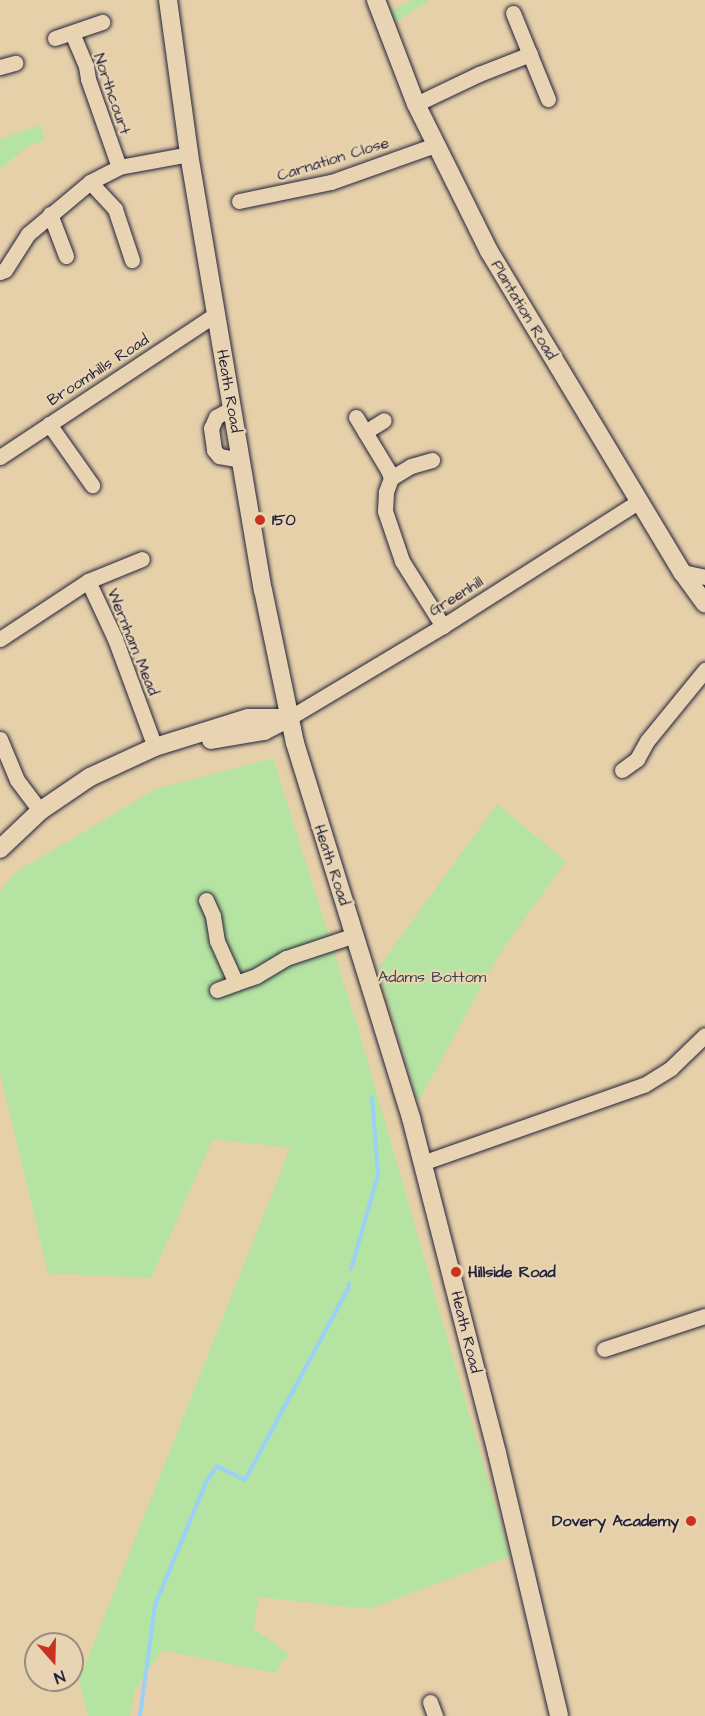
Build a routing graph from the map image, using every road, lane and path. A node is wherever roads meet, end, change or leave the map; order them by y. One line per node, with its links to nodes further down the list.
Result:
1 (168, 0): 11 (street, Heath Road)
2 (376, 0): 9 (street, Plantation Road)
3 (513, 13): 7 (street)
4 (102, 22): 5 (street)
5 (72, 33): 6 (street); 12 (street, Northcourt)
6 (55, 38)
7 (531, 54): 8 (street); 9 (street)
8 (548, 99)
9 (416, 104): 10 (street, Plantation Road)
10 (435, 145): 14 (street, Carnation Close); 30 (street, Plantation Road)
11 (189, 154): 12 (street); 19 (street, Heath Road)
12 (119, 167): 13 (street)
13 (90, 182): 15 (street); 17 (street)
14 (239, 201)
15 (50, 214): 16 (street); 18 (street)
16 (66, 256)
17 (132, 260)
18 (0, 272)
19 (216, 314): 20 (street, Heath Road); 23 (street, Broomhills Road)
20 (232, 408): 26 (street, Heath Road); 26 (street)
21 (356, 417): 24 (street)
22 (384, 420): 24 (street)
23 (49, 424): 25 (street, Broomhills Road); 29 (street)
24 (365, 432): 28 (street)
25 (0, 457)
26 (241, 460): 39 (street, Heath Road)
27 (432, 460): 28 (street)
28 (391, 478): 36 (street)
29 (92, 484)
30 (639, 501): 32 (street, Plantation Road); 36 (street, Greenhill)
31 (142, 559): 34 (street)
32 (682, 572): 33 (street); 35 (street, Plantation Road)
33 (705, 576)
34 (88, 581): 37 (street, Wernham Mead); 41 (street, Wernham Mead)
35 (705, 604)
36 (443, 626): 39 (street, Greenhill)
37 (0, 639)
38 (705, 670): 42 (street)
39 (289, 718): 41 (street); 46 (street, Heath Road)
40 (0, 739): 43 (street)
41 (155, 747): 43 (street)
42 (621, 770)
43 (40, 810): 44 (street)
44 (0, 849)
45 (206, 900): 47 (street)
46 (355, 935): 47 (street); 50 (street, Heath Road)
47 (236, 983): 48 (street)
48 (217, 990)
49 (705, 1035): 50 (street)
50 (422, 1163): 53 (street, Heath Road)
51 (705, 1316): 52 (street)
52 (604, 1349)
53 (559, 1716)

